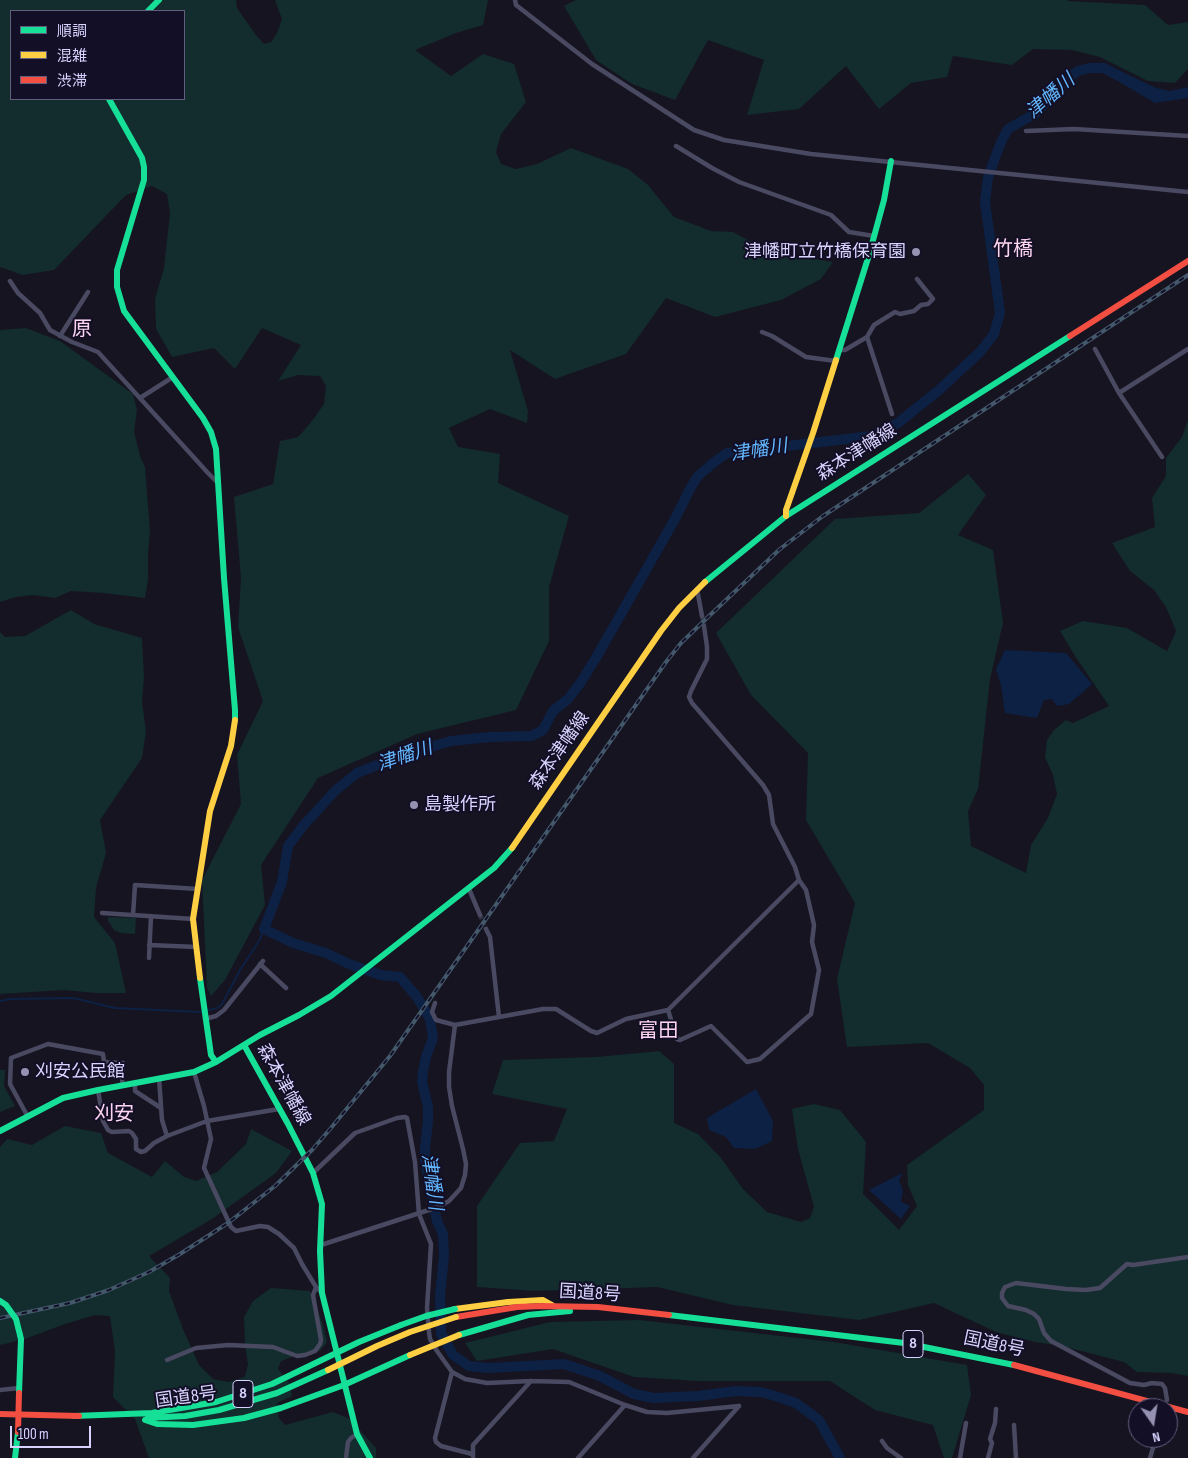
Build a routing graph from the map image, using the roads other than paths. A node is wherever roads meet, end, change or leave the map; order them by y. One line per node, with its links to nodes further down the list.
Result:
1 (159, 0): 3 (main road)
2 (515, 0): 8 (street)
3 (149, 10)
4 (109, 100): 22 (main road)
5 (1026, 131): 6 (street)
6 (1188, 136)
7 (676, 146): 10 (street)
8 (891, 161): 9 (street); 10 (main road)
9 (1188, 192)
10 (874, 236): 20 (main road)
11 (1188, 261): 28 (main road, 森本津幡線)
12 (917, 279): 17 (street)
13 (10, 281): 16 (street)
14 (88, 292): 16 (street)
15 (762, 332): 21 (street)
16 (60, 336): 24 (street)
17 (867, 337): 20 (street); 25 (street)
18 (1096, 349): 23 (street)
19 (1188, 349): 23 (street)
20 (839, 350): 21 (main road)
21 (836, 361): 28 (main road)
22 (173, 377): 24 (street); 27 (main road)
23 (1119, 393): 26 (street)
24 (140, 398): 27 (street)
25 (892, 414)
26 (1162, 458)
27 (220, 484): 33 (main road)
28 (786, 516): 29 (main road, 森本津幡線)
29 (697, 589): 30 (street); 34 (main road, 森本津幡線)
30 (702, 616)
31 (704, 626): 32 (street)
32 (799, 880): 46 (street); 46 (street)
33 (198, 889): 36 (street); 39 (main road)
34 (469, 889): 37 (street); 50 (main road, 森本津幡線)
35 (102, 913): 36 (street)
36 (133, 915): 38 (street)
37 (480, 915)
38 (151, 916): 39 (street); 41 (street)
39 (194, 919): 42 (main road)
40 (486, 929): 48 (street)
41 (150, 945): 42 (street); 43 (street)
42 (197, 948): 47 (main road)
43 (149, 958)
44 (286, 988): 47 (street)
45 (435, 1003): 49 (street)
46 (668, 1010): 48 (street)
47 (204, 1014): 51 (main road)
48 (499, 1017): 49 (street)
49 (455, 1025): 64 (street)
50 (244, 1046): 51 (main road); 58 (main road, 森本津幡線)
51 (216, 1062): 52 (main road)
52 (194, 1072): 53 (main road); 60 (street)
53 (159, 1078): 54 (main road); 57 (street)
54 (135, 1082): 55 (main road); 57 (street)
55 (122, 1085): 56 (main road); 59 (street)
56 (98, 1090): 59 (main road); 62 (street)
57 (161, 1108): 62 (street)
58 (280, 1109): 60 (street); 63 (main road, 森本津幡線)
59 (28, 1117): 61 (main road)
60 (207, 1121): 62 (street); 67 (street)
61 (0, 1131)
62 (168, 1136)
63 (313, 1173): 64 (street); 65 (main road, 森本津幡線)
64 (419, 1214): 65 (street); 74 (street)
65 (321, 1245): 68 (main road, 森本津幡線)
66 (1188, 1257): 79 (street)
67 (316, 1287): 68 (street); 73 (street)
68 (322, 1293): 72 (main road, 森本津幡線)
69 (0, 1301): 78 (main road, bridge)
70 (555, 1306): 71 (main road, 国道8号 / 8); 72 (main road, 8, bridge); 85 (main road, 国道8号 / 8, bridge)
71 (632, 1311): 76 (main road, 8, bridge); 82 (main road, 国道8号 / 8)
72 (336, 1353): 76 (main road, 森本津幡線); 84 (main road, 8)
73 (167, 1360)
74 (452, 1372): 75 (street); 90 (street)
75 (531, 1381): 80 (street); 90 (street)
76 (344, 1385): 85 (main road); 88 (main road, 森本津幡線)
77 (0, 1390): 78 (street)
78 (19, 1391): 91 (main road, bridge)
79 (1167, 1398)
80 (625, 1405): 94 (street); 95 (street)
81 (996, 1409): 98 (street)
82 (1188, 1412)
83 (0, 1414): 84 (main road, 国道8号 / 8)
84 (74, 1416): 85 (main road, 国道8号 / 8)
85 (141, 1419)
86 (966, 1423): 97 (street)
87 (1014, 1425): 99 (street)
88 (357, 1434): 92 (street); 93 (main road, 森本津幡線)
89 (882, 1442): 96 (street)
90 (473, 1456)
91 (15, 1458)
92 (346, 1458)
93 (370, 1458)
94 (578, 1458)
95 (693, 1458)
96 (901, 1458)
97 (960, 1458)
98 (988, 1458)
99 (1016, 1458)

